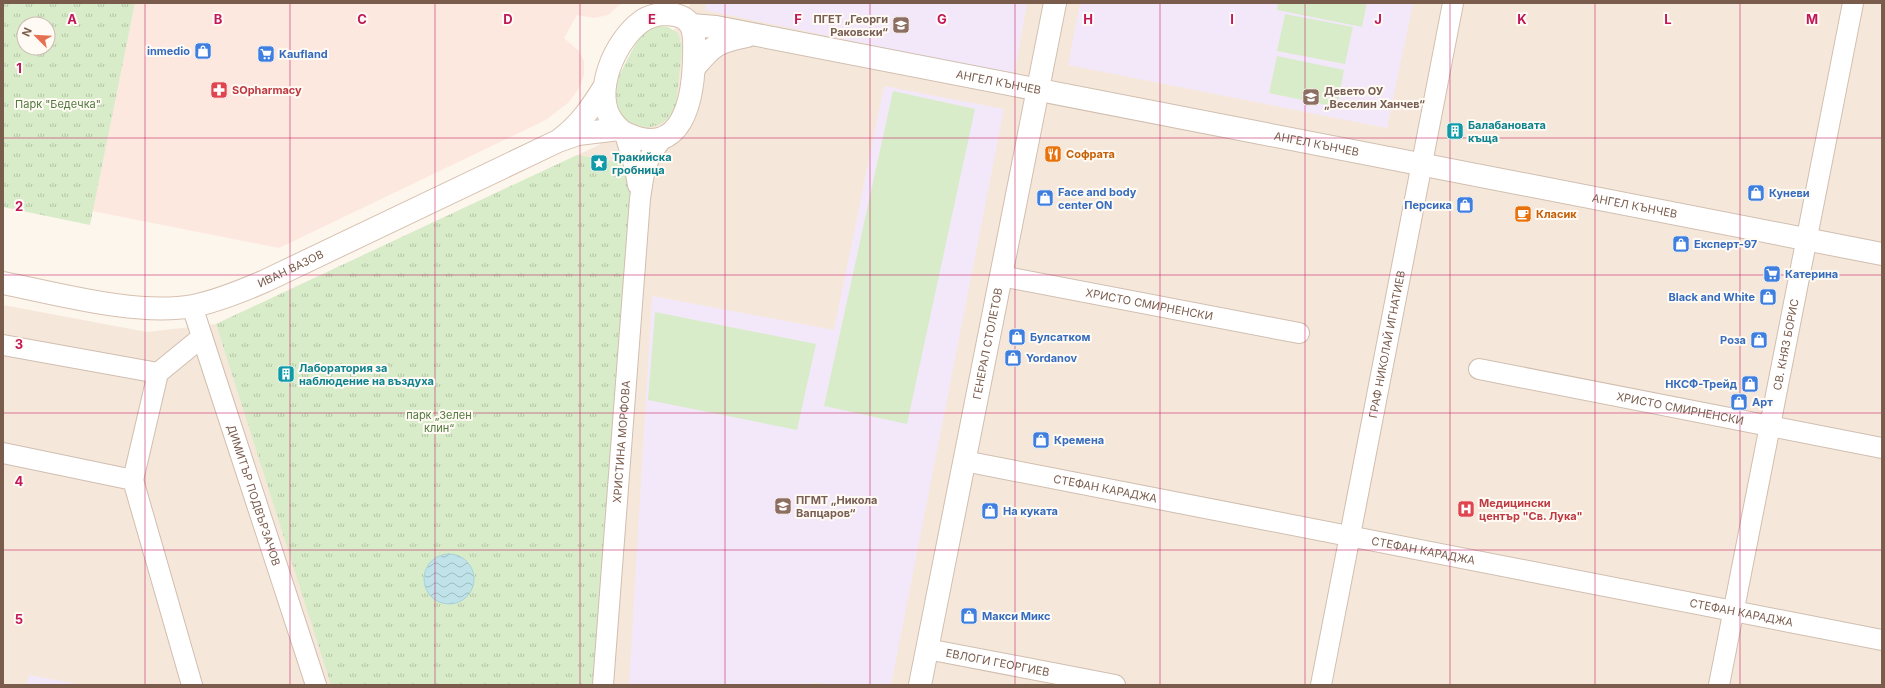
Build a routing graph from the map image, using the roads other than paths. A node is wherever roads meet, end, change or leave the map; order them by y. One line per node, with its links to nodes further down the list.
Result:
1 (1055, 3): 9 (street, ГЕНЕРАЛ СТОЛЕТОВ)
2 (1453, 3): 13 (street, ГРАФ НИКОЛАЙ ИГНАТИЕВ)
3 (1853, 3): 15 (street, СВ. КНЯЗ БОРИС)
4 (655, 10): 5 (street); 8 (street)
5 (688, 16): 6 (street, АНГЕЛ КЪНЧЕВ); 7 (street)
6 (751, 35): 7 (street, АНГЕЛ КЪНЧЕВ); 9 (street, АНГЕЛ КЪНЧЕВ)
7 (694, 68): 11 (street)
8 (603, 89): 10 (street); 12 (street, ИВАН ВАЗОВ)
9 (1037, 90): 13 (street, АНГЕЛ КЪНЧЕВ); 17 (street, ГЕНЕРАЛ СТОЛЕТОВ)
10 (622, 131): 11 (street); 12 (street, ИВАН ВАЗОВ); 14 (street, ХРИСТИНА МОРФОВА)
11 (662, 140): 14 (street, ХРИСТИНА МОРФОВА)
12 (558, 141): 19 (street, ИВАН ВАЗОВ)
13 (1422, 165): 15 (street, АНГЕЛ КЪНЧЕВ); 30 (street, ГРАФ НИКОЛАЙ ИГНАТИЕВ)
14 (640, 199): 36 (street, ХРИСТИНА МОРФОВА)
15 (1806, 240): 16 (street, АНГЕЛ КЪНЧЕВ); 25 (street, СВ. КНЯЗ БОРИС)
16 (1882, 254)
17 (1001, 276): 20 (street, ХРИСТО СМИРНЕНСКИ); 28 (street, ГЕНЕРАЛ СТОЛЕТОВ)
18 (3, 283): 19 (street, ИВАН ВАЗОВ)
19 (192, 306): 21 (street, ДИМИТЪР ПОДВЪРЗАЧОВ)
20 (1298, 332)
21 (202, 338): 24 (street); 35 (street, ДИМИТЪР ПОДВЪРЗАЧОВ)
22 (3, 345): 24 (street)
23 (1479, 369): 25 (street, ХРИСТО СМИРНЕНСКИ)
24 (158, 373): 29 (street)
25 (1770, 426): 26 (street, ХРИСТО СМИРНЕНСКИ); 31 (street, СВ. КНЯЗ БОРИС)
26 (1882, 448)
27 (3, 453): 29 (street)
28 (964, 460): 30 (street, СТЕФАН КАРАДЖА); 33 (street, ГЕНЕРАЛ СТОЛЕТОВ)
29 (133, 480): 34 (street)
30 (1350, 536): 31 (street, СТЕФАН КАРАДЖА); 39 (street, ГРАФ НИКОЛАЙ ИГНАТИЕВ)
31 (1734, 611): 32 (street, СТЕФАН КАРАДЖА); 40 (street, СВ. КНЯЗ БОРИС)
32 (1882, 640)
33 (927, 648): 37 (street, ГЕНЕРАЛ СТОЛЕТОВ); 38 (street, ЕВЛОГИ ГЕОРГИЕВ)
34 (192, 685)
35 (316, 685)
36 (604, 685)
37 (920, 685)
38 (1115, 685)
39 (1321, 685)
40 (1719, 685)

